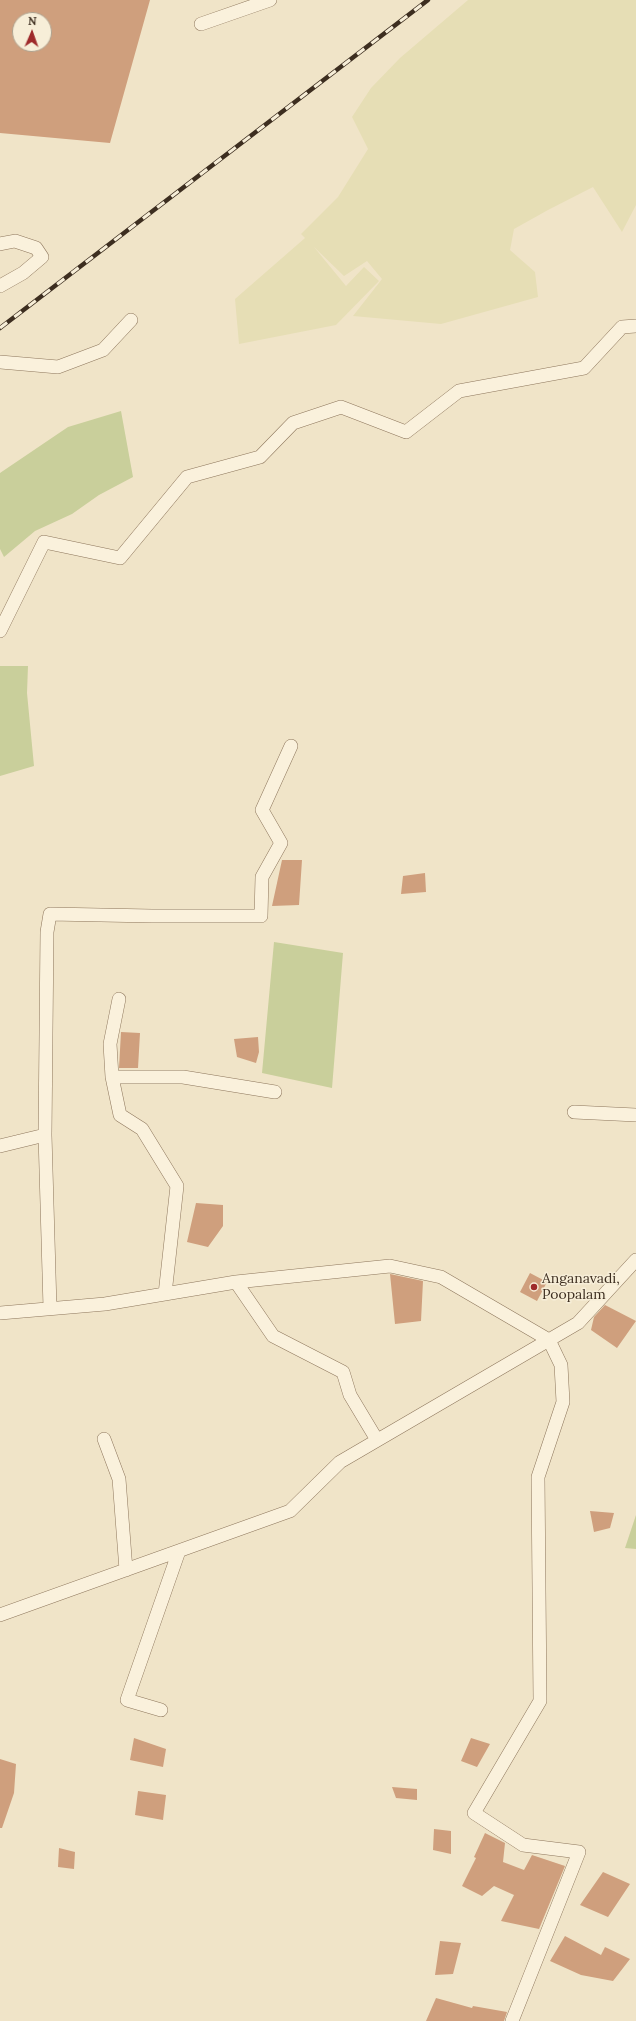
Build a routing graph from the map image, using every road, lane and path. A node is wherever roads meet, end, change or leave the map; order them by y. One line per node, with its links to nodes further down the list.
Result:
1 (270, 0): 2 (street)
2 (202, 24)
3 (0, 244): 4 (street)
4 (0, 286)
5 (131, 320): 7 (street)
6 (636, 326): 8 (street)
7 (0, 362)
8 (0, 632)
9 (291, 746): 15 (street)
10 (119, 999): 11 (street)
11 (112, 1077): 12 (street); 19 (street)
12 (274, 1092)
13 (574, 1112): 14 (street)
14 (636, 1115)
15 (45, 1135): 16 (street); 20 (street)
16 (0, 1146)
17 (636, 1260): 22 (street)
18 (236, 1282): 19 (street); 22 (street); 24 (street)
19 (165, 1294): 20 (street)
20 (50, 1308): 21 (street)
21 (0, 1313)
22 (549, 1340): 24 (street); 29 (street)
23 (104, 1439): 26 (street)
24 (377, 1440): 25 (street)
25 (179, 1551): 26 (street); 28 (street)
26 (126, 1570): 27 (street)
27 (0, 1615)
28 (160, 1710)
29 (512, 2021)

